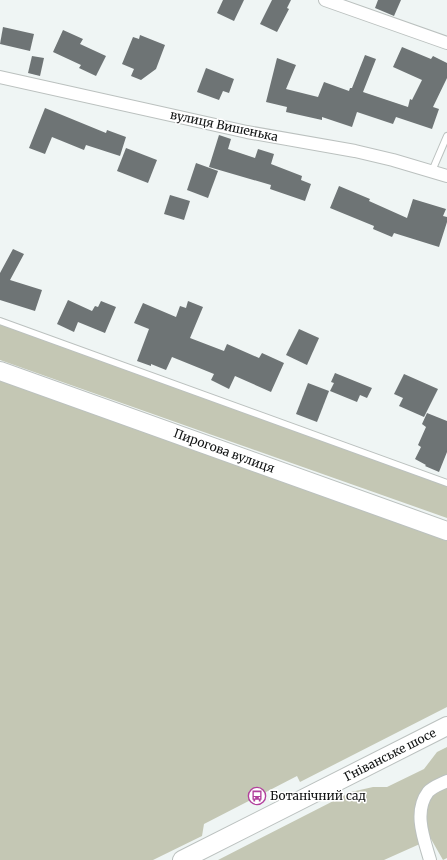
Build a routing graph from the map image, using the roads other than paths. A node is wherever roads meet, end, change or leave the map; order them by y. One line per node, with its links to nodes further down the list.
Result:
1 (325, 0): 2 (street)
2 (447, 43)
3 (0, 77): 5 (street, вулиця Вишенька)
4 (447, 136): 5 (lane)
5 (432, 171): 6 (street, вулиця Вишенька)
6 (447, 176)
7 (0, 321): 9 (lane)
8 (0, 371): 10 (main road, Пирогова вулиця)
9 (447, 483)
10 (447, 531)
11 (447, 726): 13 (main road, Гніванське шосе)
12 (447, 781): 14 (street)
13 (182, 860)
14 (430, 860)

